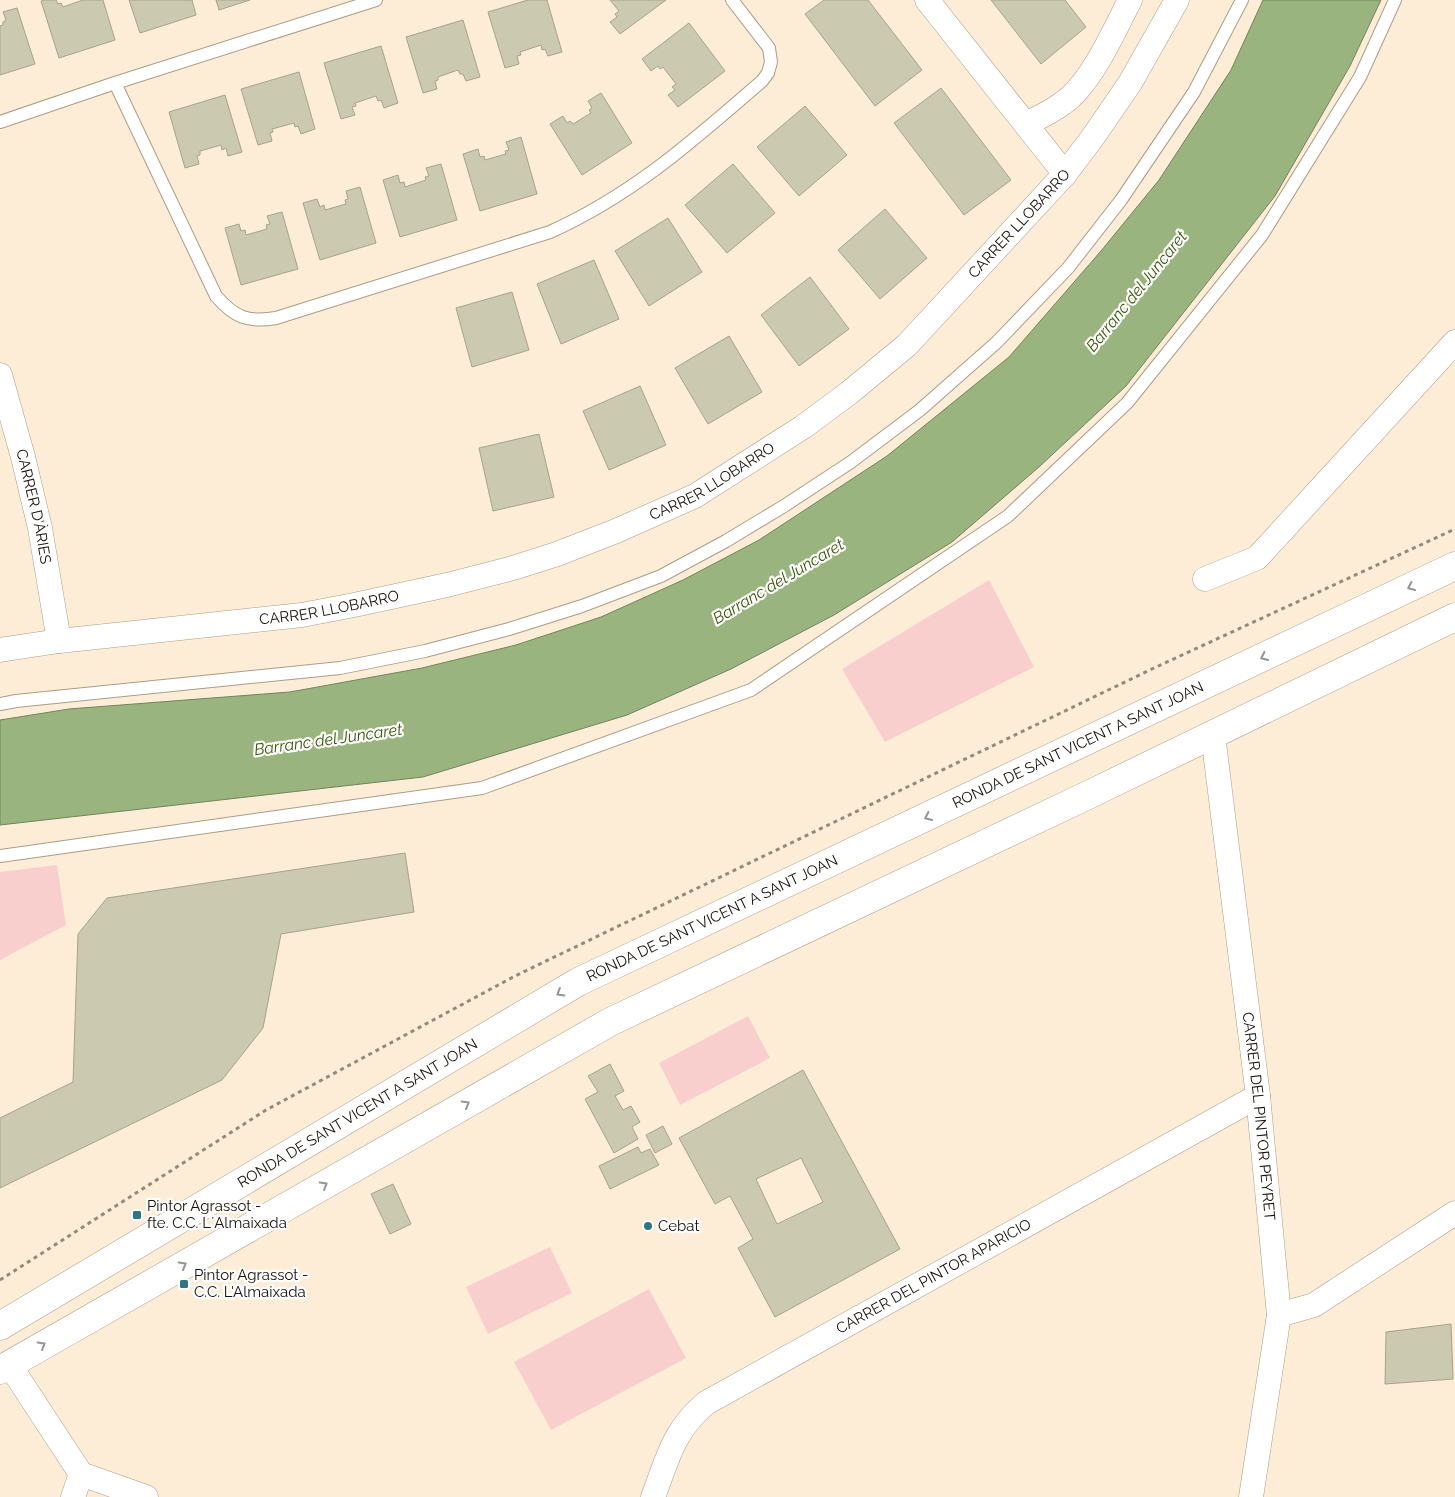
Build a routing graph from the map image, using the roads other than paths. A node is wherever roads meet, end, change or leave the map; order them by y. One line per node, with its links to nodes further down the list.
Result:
1 (376, 0): 8 (lane)
2 (732, 0): 8 (lane)
3 (927, 0): 10 (street)
4 (1130, 0): 10 (street)
5 (1177, 0): 11 (street, CARRER LLOBARRO)
6 (1242, 0): 19 (lane)
7 (1395, 0): 21 (lane)
8 (115, 83): 9 (lane)
9 (0, 122)
10 (1026, 124): 11 (street)
11 (1065, 174): 17 (street, CARRER LLOBARRO)
12 (1455, 342): 15 (street)
13 (0, 375): 17 (street, CARRER D'ÀRIES)
14 (1455, 566): 25 (main road, RONDA DE SANT VICENT A SANT JOAN, one-way to 25)
15 (1205, 579)
16 (1455, 617): 20 (main road)
17 (59, 641): 18 (street, CARRER LLOBARRO)
18 (0, 650)
19 (0, 704)
20 (1213, 735): 22 (street, CARRER DEL PINTOR PEYRET); 26 (main road, one-way to 20)
21 (0, 856)
22 (1258, 1096): 24 (street, CARRER DEL PINTOR PEYRET); 30 (street, CARRER DEL PINTOR APARICIO)
23 (1455, 1213): 24 (street)
24 (1278, 1315): 31 (street, CARRER DEL PINTOR PEYRET)
25 (0, 1326)
26 (4, 1367): 27 (street)
27 (81, 1474): 28 (street); 29 (street)
28 (73, 1497)
29 (146, 1497)
30 (653, 1497)
31 (1251, 1497)

